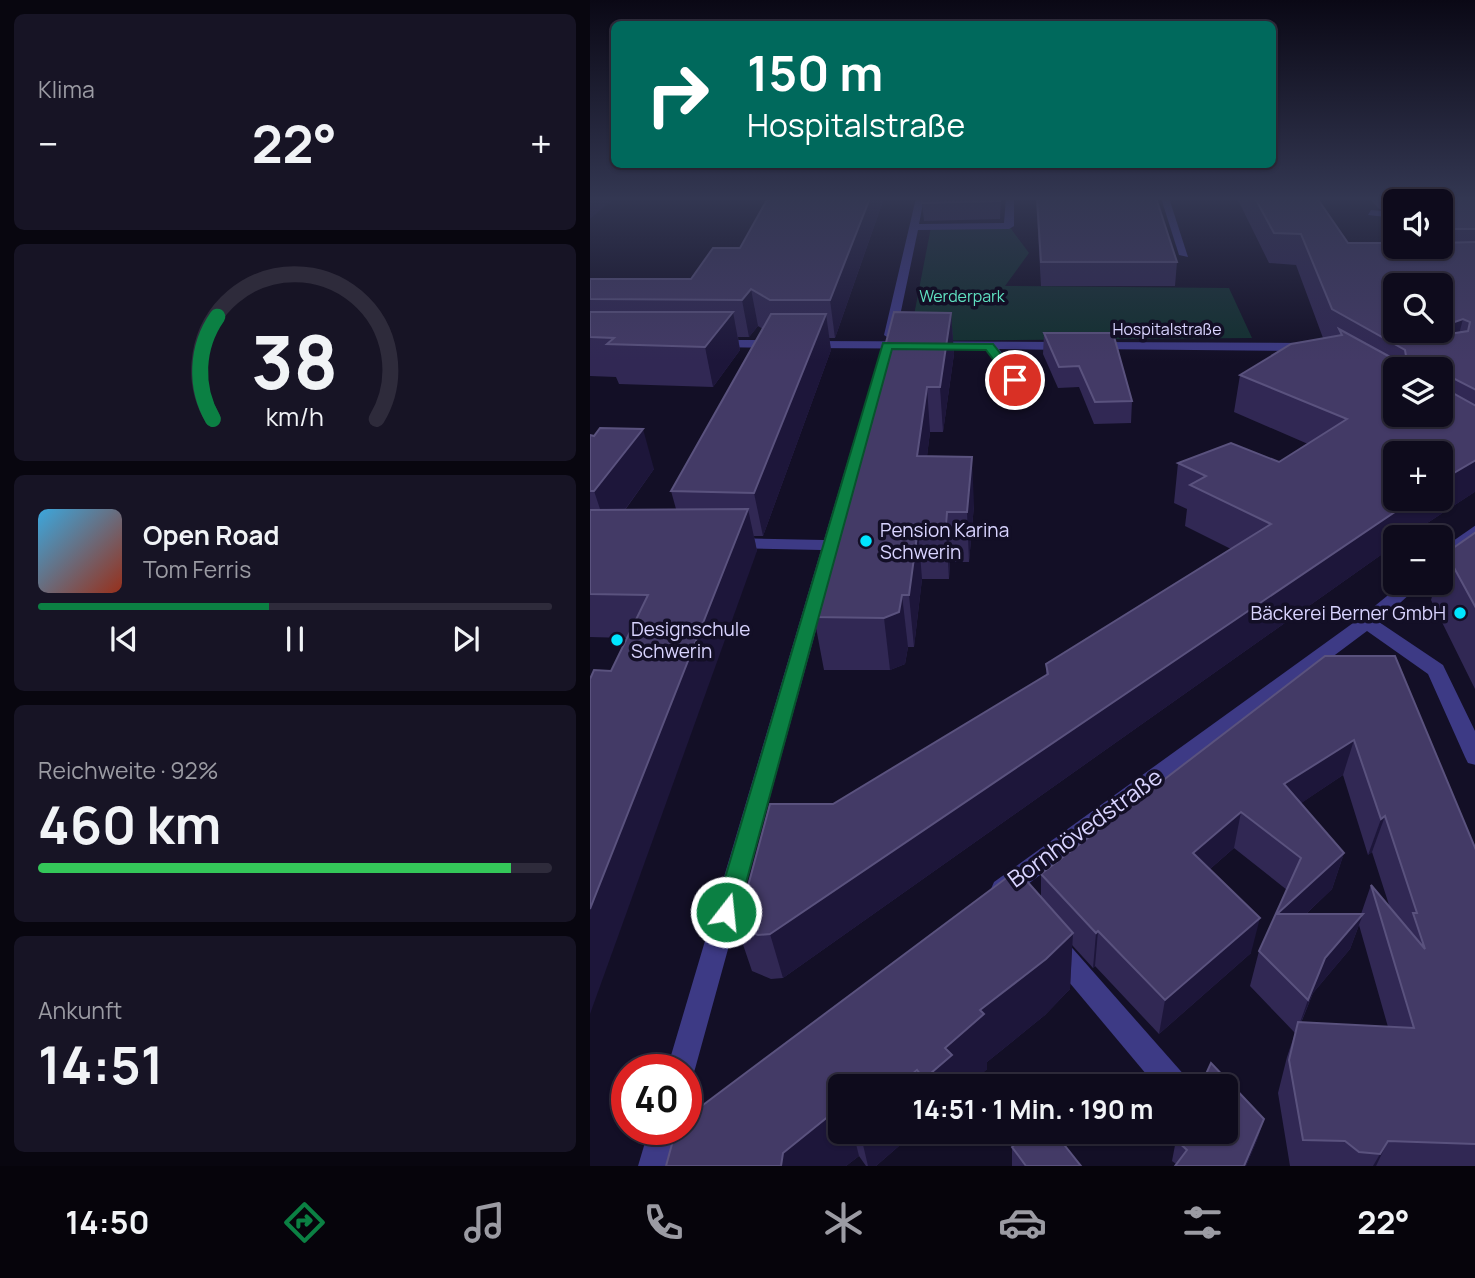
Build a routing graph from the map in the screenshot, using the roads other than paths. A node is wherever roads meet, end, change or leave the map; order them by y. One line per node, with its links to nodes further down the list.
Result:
1 (908, 252): 3 (street)
2 (698, 344): 3 (street)
3 (887, 345): 4 (street); 8 (street)
4 (990, 346): 5 (street); 9 (street)
5 (1072, 346)
6 (1086, 346): 7 (street, Hospitalstraße)
7 (1320, 347)
8 (880, 372)
9 (1027, 397)
10 (872, 398): 13 (street)
11 (1475, 530): 14 (street)
12 (709, 543): 13 (street)
13 (831, 545): 22 (street)
14 (1453, 548)
15 (1399, 595): 16 (street, Bornhövedstraße)
16 (1367, 622): 17 (street); 18 (street, Bornhövedstraße)
17 (1475, 757)
18 (1003, 888): 19 (street, Bornhövedstraße); 20 (street)
19 (981, 904)
20 (1022, 909)
21 (1040, 930): 23 (street)
22 (685, 1054)
23 (1165, 1074)

